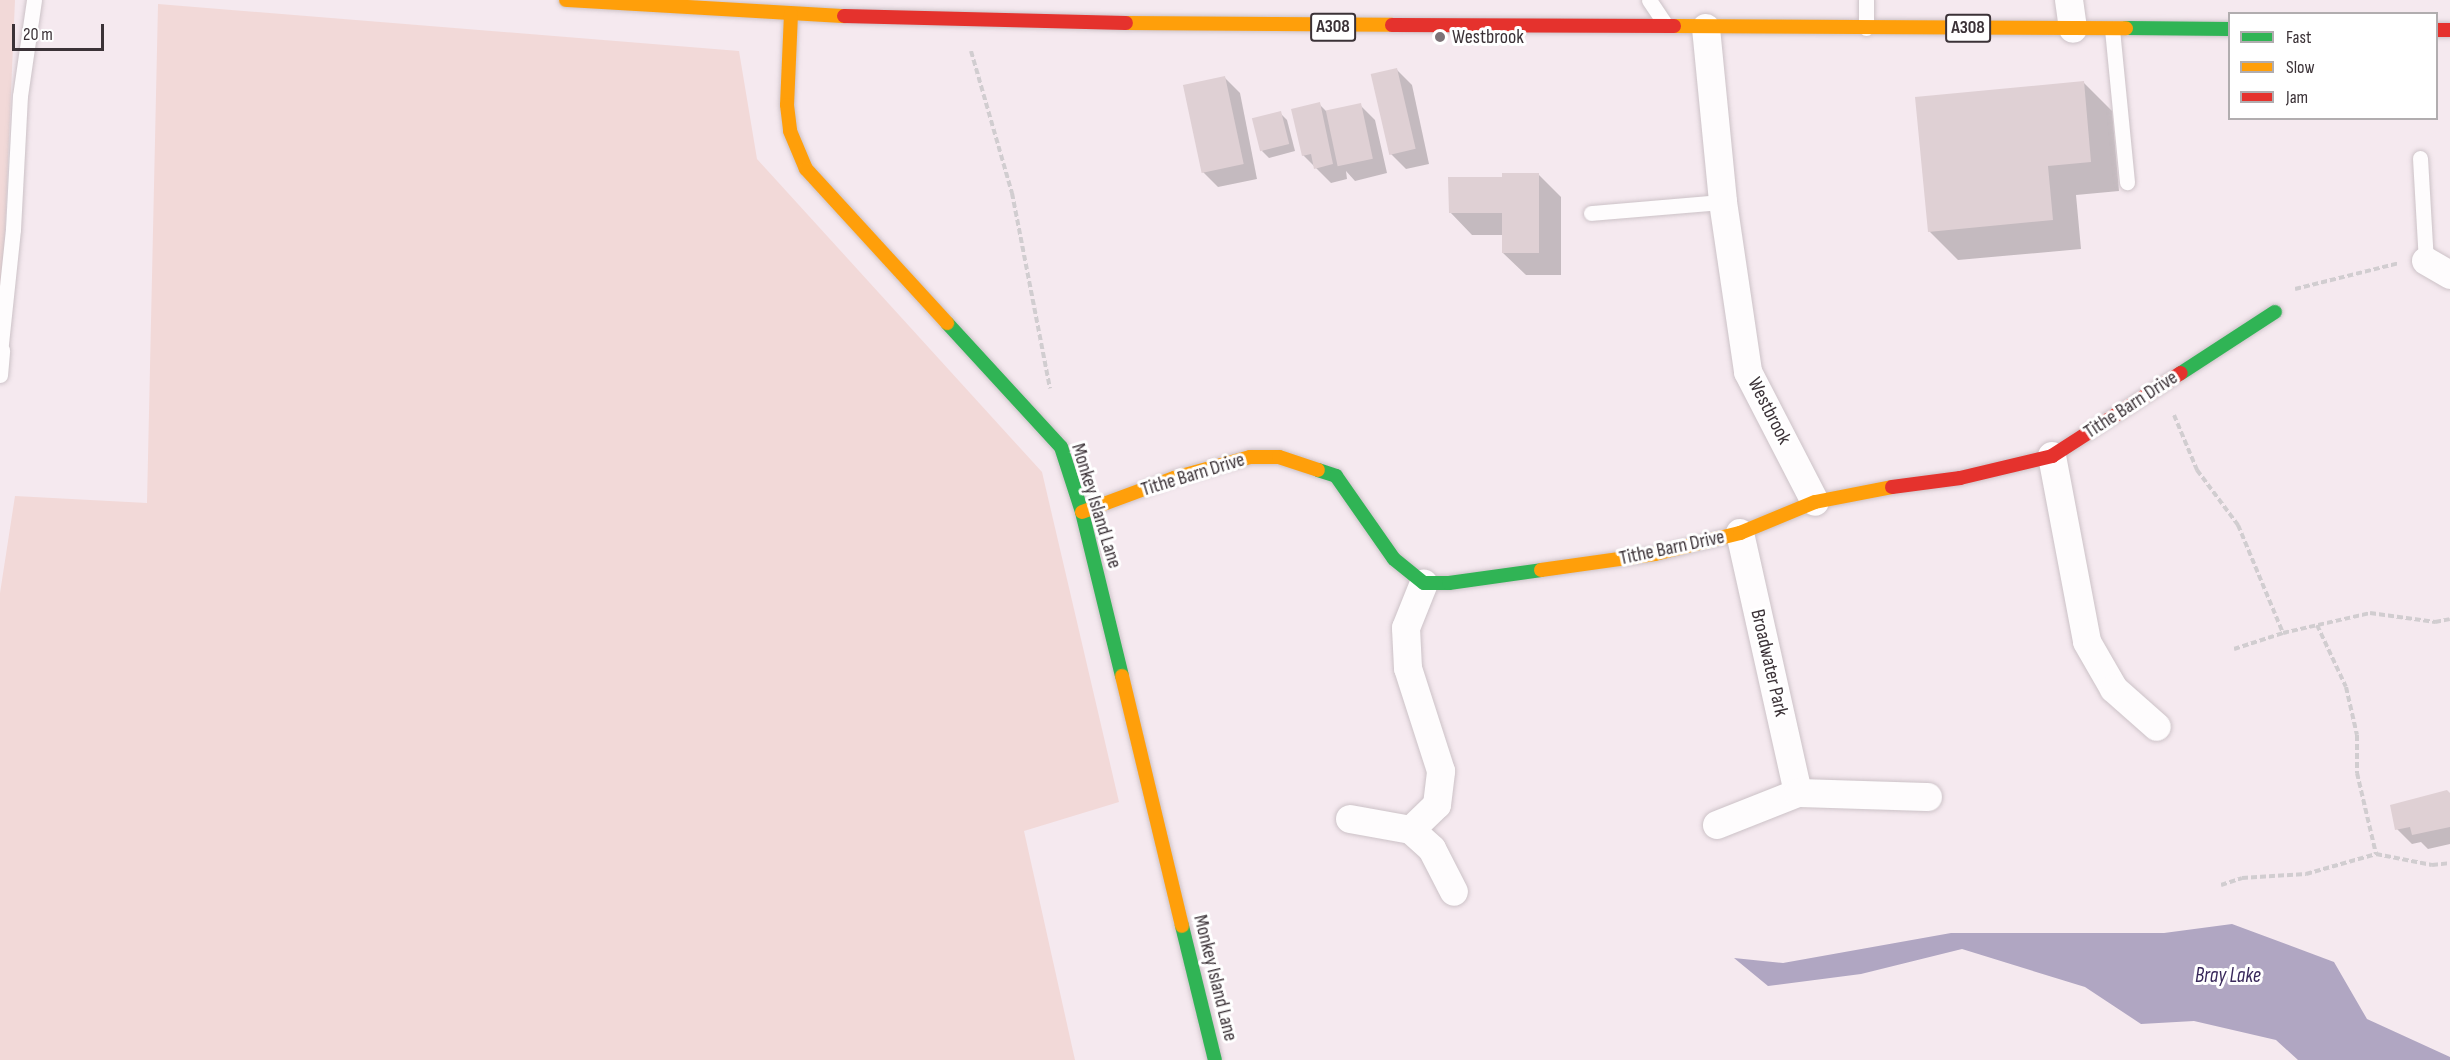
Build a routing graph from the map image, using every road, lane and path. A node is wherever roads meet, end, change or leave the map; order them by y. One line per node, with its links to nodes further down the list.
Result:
1 (34, 0): 21 (lane)
2 (566, 0): 7 (street, A308)
3 (959, 0): 8 (street)
4 (1649, 0): 9 (lane)
5 (1866, 0): 11 (lane)
6 (2069, 0): 12 (street)
7 (791, 14): 8 (street, A308); 27 (street, Monkey Island Lane)
8 (961, 21): 9 (street, A308); 24 (path)
9 (1667, 28): 10 (street, A308)
10 (1706, 28): 11 (street, A308); 17 (street, Westbrook)
11 (1866, 28): 12 (street, A308)
12 (2073, 29): 13 (street, A308)
13 (2112, 29): 14 (street, A308); 16 (lane)
14 (2228, 30)
15 (2420, 158): 19 (lane)
16 (2127, 182)
17 (1723, 202): 18 (lane); 26 (street, Westbrook)
18 (1591, 213)
19 (2438, 268): 20 (path)
20 (2275, 312): 23 (street, Tithe Barn Drive)
21 (1, 351): 22 (lane)
22 (0, 375)
23 (2162, 385): 25 (street, Tithe Barn Drive); 32 (path)
24 (1050, 390)
25 (2052, 456): 26 (street, Tithe Barn Drive); 34 (street)
26 (1815, 502): 28 (street, Tithe Barn Drive)
27 (1082, 513): 29 (street, Tithe Barn Drive); 44 (street, Monkey Island Lane)
28 (1740, 533): 29 (street, Tithe Barn Drive); 35 (street, Broadwater Park)
29 (1424, 583): 39 (street)
30 (2450, 619): 31 (path)
31 (2316, 626): 32 (path); 40 (path)
32 (2283, 633): 33 (path)
33 (2234, 649)
34 (2157, 728)
35 (1798, 794): 36 (street); 38 (street)
36 (1928, 797)
37 (1350, 819): 39 (street)
38 (1717, 825)
39 (1411, 830): 43 (street)
40 (2376, 854): 41 (path); 42 (path)
41 (2450, 863)
42 (2221, 885)
43 (1454, 892)
44 (1215, 1060)

